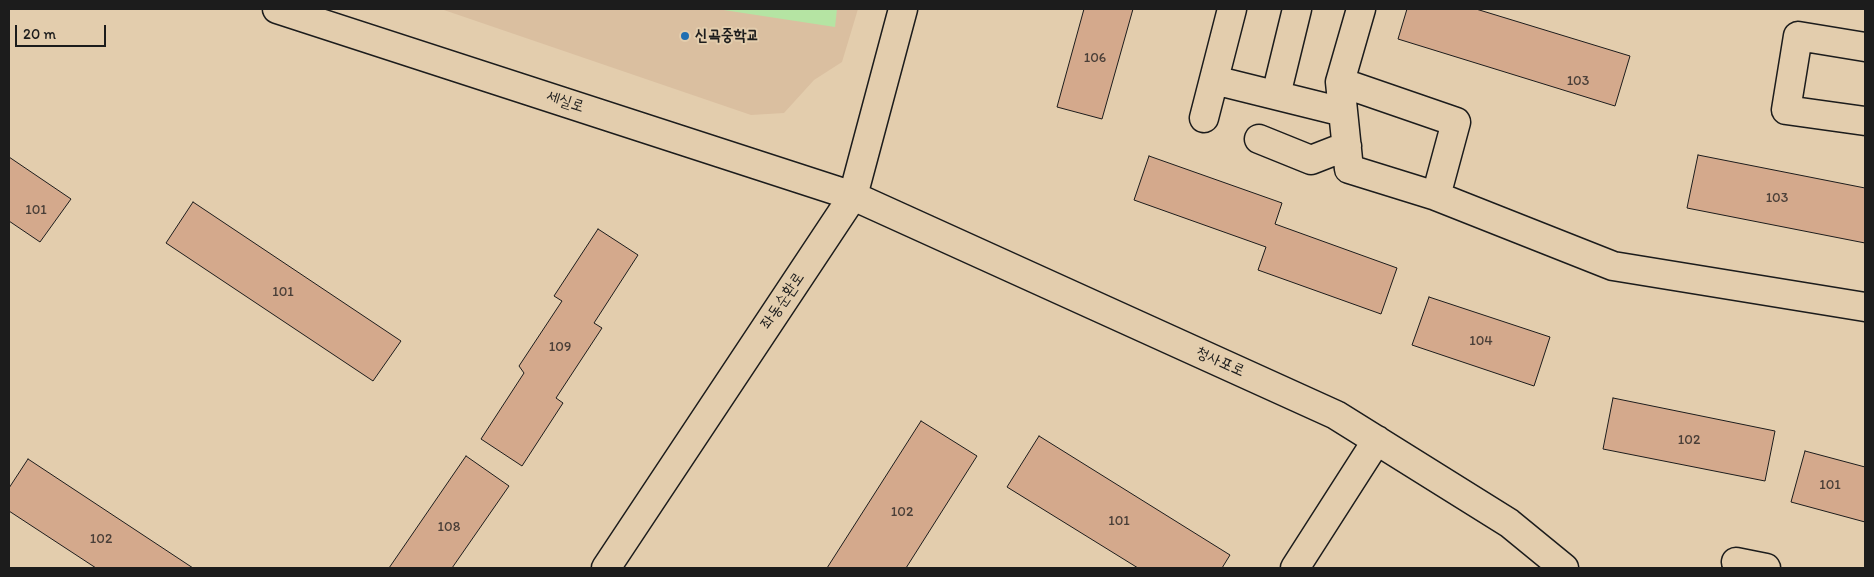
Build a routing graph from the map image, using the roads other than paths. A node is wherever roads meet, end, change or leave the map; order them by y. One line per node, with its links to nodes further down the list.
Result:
1 (277, 9): 15 (street, 세실로)
2 (904, 9): 15 (street, 좌동순환로)
3 (1232, 9): 7 (street)
4 (1297, 9): 9 (street)
5 (1361, 9): 8 (street)
6 (1865, 47): 12 (street)
7 (1214, 80): 9 (street); 11 (street)
8 (1340, 82): 10 (street); 16 (street)
9 (1276, 95): 10 (street)
10 (1343, 112): 14 (street)
11 (1204, 118)
12 (1865, 121)
13 (1259, 140): 14 (street)
14 (1347, 146): 16 (street)
15 (853, 196): 18 (street, 청사포로); 20 (street, 좌동순환로)
16 (1436, 196): 17 (street)
17 (1865, 307)
18 (1377, 440): 21 (street); 22 (street, 청사포로)
19 (1736, 562): 23 (street)
20 (606, 568)
21 (1295, 568)
22 (1564, 568)
23 (1766, 568)

